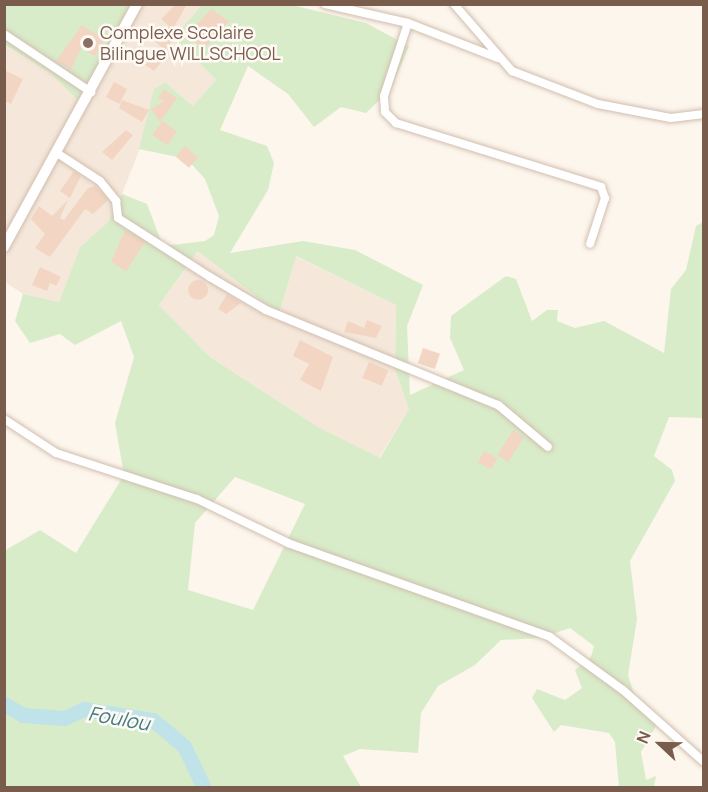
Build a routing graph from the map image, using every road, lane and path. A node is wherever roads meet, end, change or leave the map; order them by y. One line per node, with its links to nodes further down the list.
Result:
1 (137, 4): 7 (street)
2 (325, 4): 4 (street)
3 (453, 4): 6 (street)
4 (408, 24): 6 (street); 10 (street)
5 (4, 34): 7 (street)
6 (500, 58): 8 (street)
7 (91, 92): 9 (street)
8 (704, 114)
9 (57, 153): 11 (street); 13 (street)
10 (590, 244)
11 (4, 247)
12 (4, 419): 14 (street)
13 (548, 447)
14 (704, 762)

